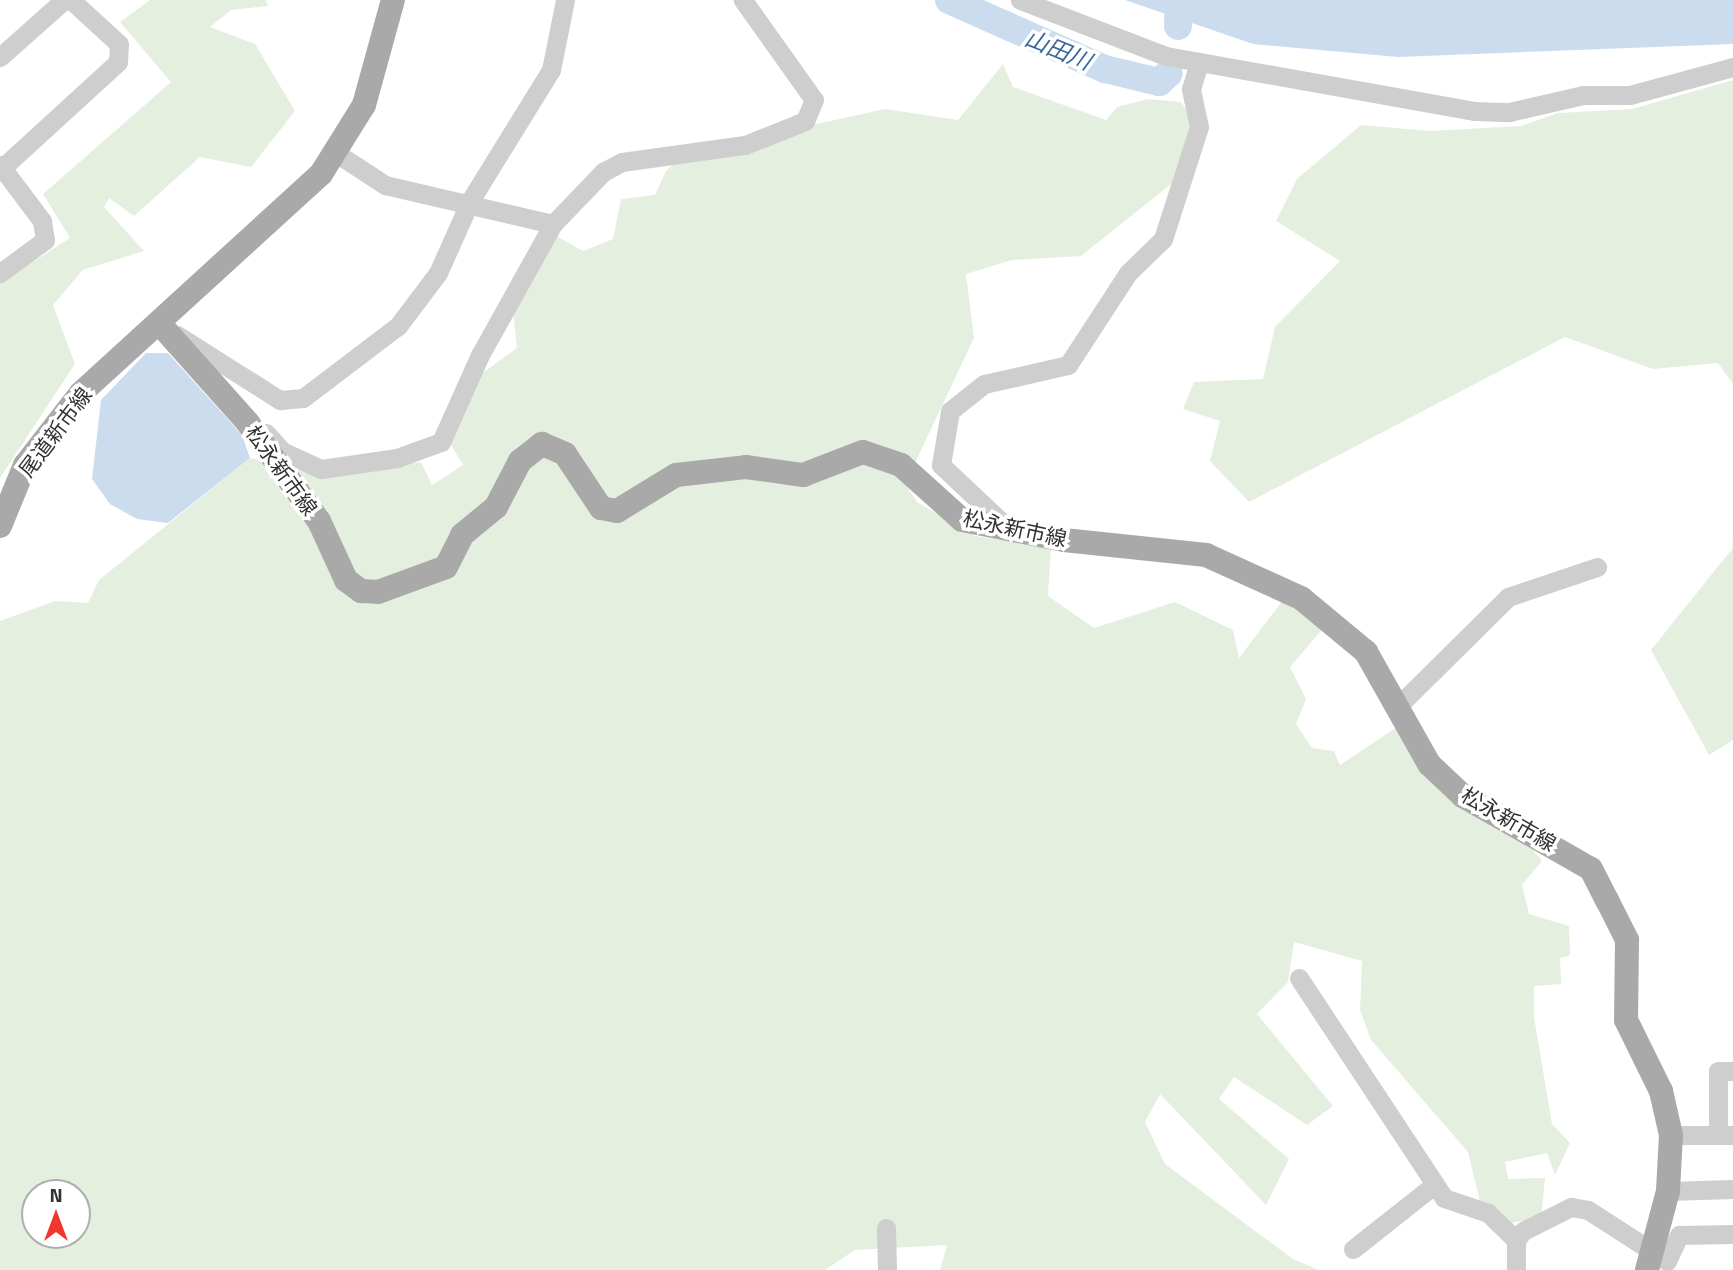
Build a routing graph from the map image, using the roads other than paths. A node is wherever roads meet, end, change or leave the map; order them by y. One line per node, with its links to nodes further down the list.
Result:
1 (64, 0): 7 (street)
2 (71, 0): 11 (street)
3 (393, 0): 10 (main road)
4 (565, 0): 12 (street)
5 (743, 0): 13 (street)
6 (1020, 0): 8 (street)
7 (0, 57)
8 (1199, 62): 9 (street); 18 (street)
9 (1733, 67)
10 (336, 153): 12 (street); 15 (main road)
11 (1, 168): 14 (street)
12 (470, 201): 13 (street); 15 (street)
13 (553, 224): 16 (street)
14 (0, 273)
15 (159, 323): 16 (main road, 松永新市線); 17 (main road, 尾道新市線)
16 (248, 423): 18 (main road, 松永新市線)
17 (0, 526)
18 (1010, 530): 20 (main road, 松永新市線)
19 (1598, 567): 20 (street)
20 (1397, 707): 23 (main road, 松永新市線)
21 (1299, 978): 25 (street)
22 (1733, 1071): 24 (street)
23 (1671, 1135): 24 (street); 27 (main road, 松永新市線)
24 (1725, 1135)
25 (1434, 1185): 30 (street); 31 (street)
26 (1733, 1189): 27 (street)
27 (1668, 1191): 32 (main road, 松永新市線)
28 (887, 1227): 33 (street)
29 (1733, 1234): 32 (street)
30 (1516, 1240): 32 (street); 34 (street)
31 (1353, 1249)
32 (1659, 1264)
33 (887, 1270)
34 (1516, 1270)

